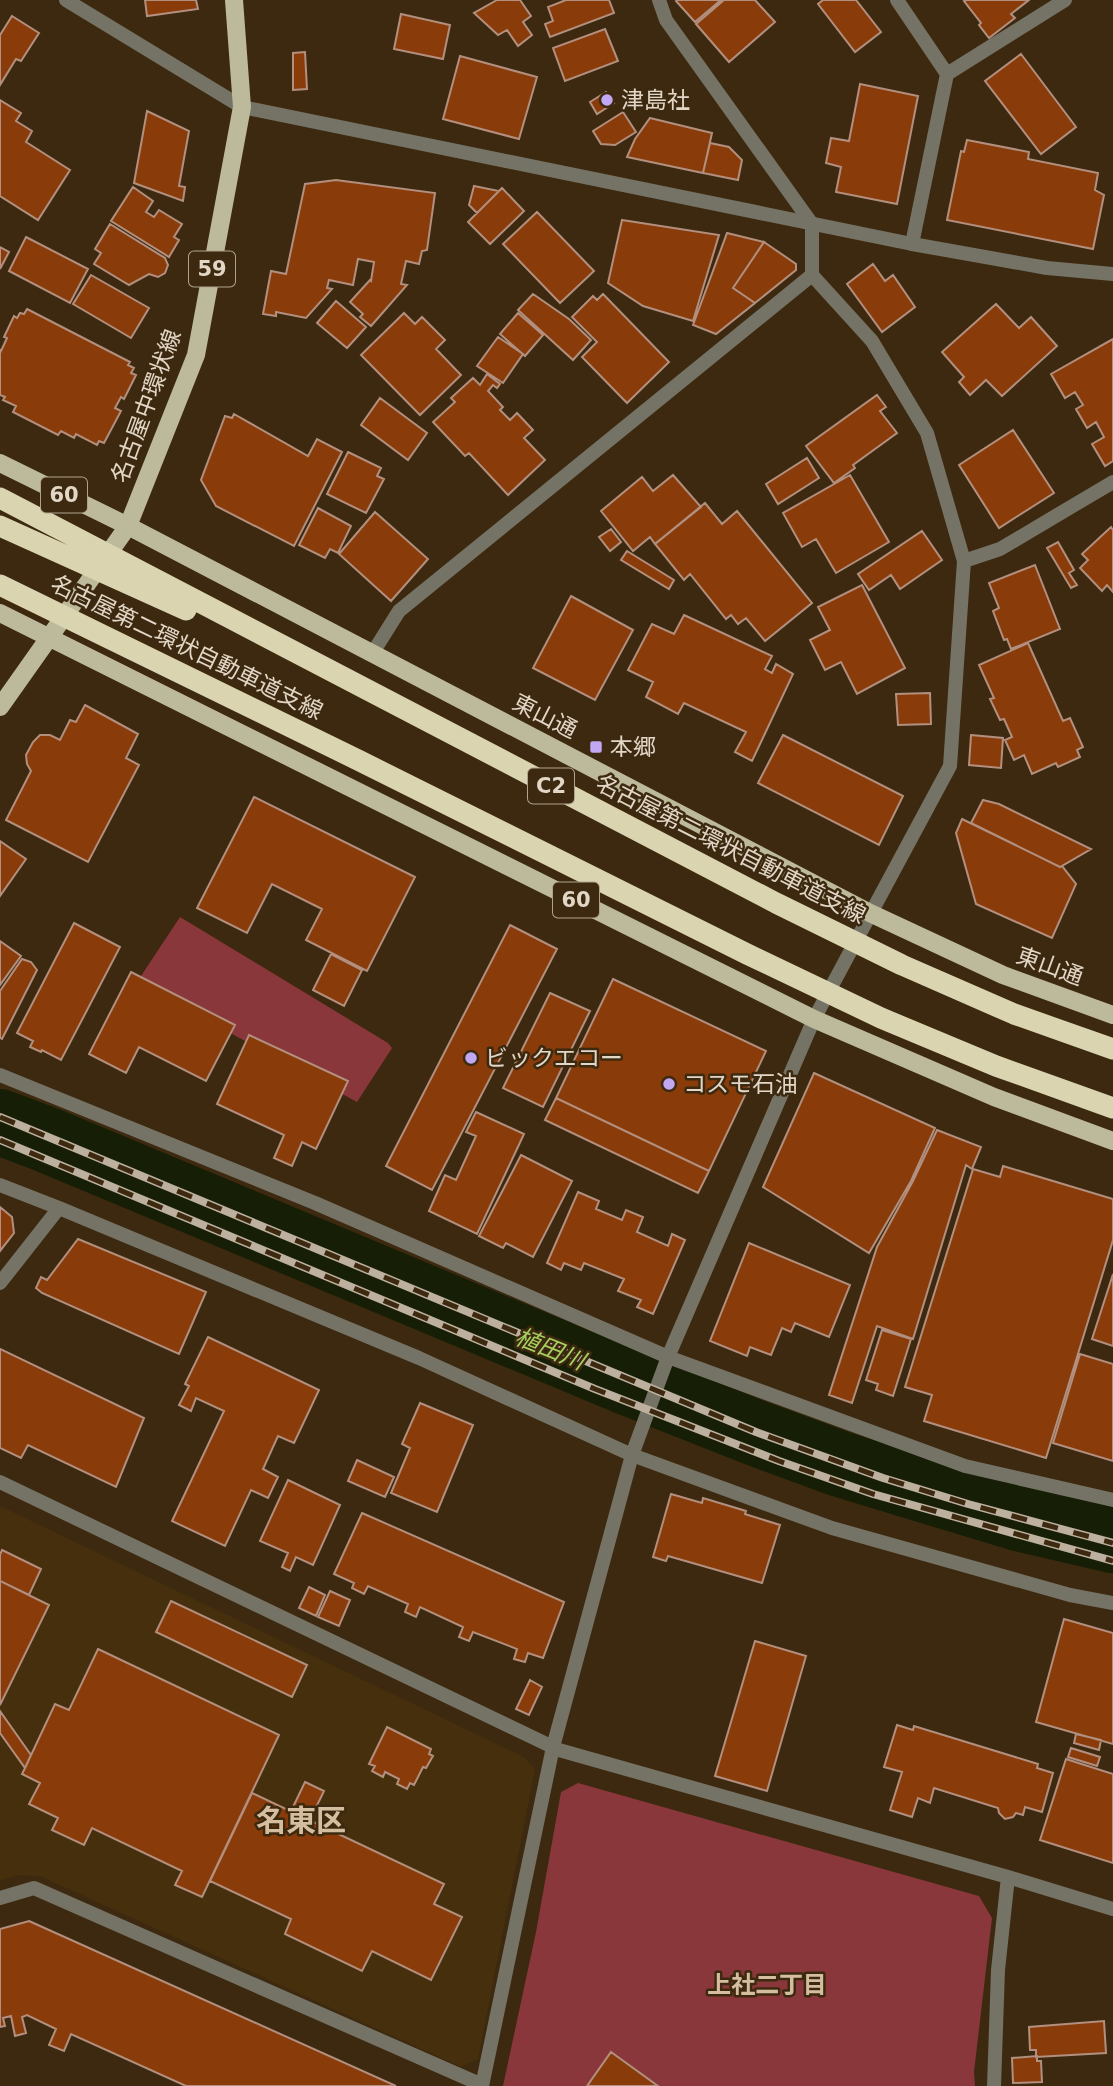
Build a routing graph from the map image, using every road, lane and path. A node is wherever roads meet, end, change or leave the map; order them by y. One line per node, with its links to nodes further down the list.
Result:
1 (66, 0): 7 (street)
2 (234, 0): 7 (main road, 名古屋中環状線 / 59)
3 (659, 0): 8 (street)
4 (897, 0): 6 (street)
5 (1065, 0): 6 (street)
6 (947, 74): 9 (street)
7 (242, 107): 8 (street); 16 (main road, 名古屋中環状線 / 59)
8 (812, 224): 9 (street); 11 (street)
9 (912, 244): 10 (street)
10 (1113, 274)
11 (812, 275): 17 (street); 21 (street)
12 (0, 463): 16 (main road, 東山通 / 60)
13 (1113, 482): 17 (street)
14 (0, 498): 22 (highway, 名古屋第二環状自動車道支線 / C2, bridge)
15 (0, 526): 22 (highway, bridge)
16 (128, 526): 20 (main road, 名古屋中環状線 / 59); 21 (main road, 東山通 / 60)
17 (964, 561): 24 (street)
18 (0, 585): 29 (highway, 名古屋第二環状自動車道支線, bridge)
19 (0, 613): 20 (main road, 60)
20 (48, 637): 23 (main road, 名古屋中環状線 / 59); 26 (main road, 60)
21 (372, 654): 24 (main road, 東山通 / 60)
22 (384, 700): 27 (highway, 名古屋第二環状自動車道支線 / C2, bridge)
23 (0, 707)
24 (870, 913): 25 (main road, 東山通 / 60); 26 (street)
25 (1113, 1014)
26 (814, 1019): 30 (main road, 60); 34 (street)
27 (1113, 1049)
28 (0, 1075): 34 (street)
29 (1113, 1108)
30 (1113, 1141)
31 (0, 1185): 32 (street)
32 (59, 1208): 33 (street); 35 (street)
33 (0, 1283)
34 (668, 1357): 35 (street); 37 (street)
35 (632, 1455): 38 (street); 39 (street)
36 (0, 1482): 39 (street)
37 (1113, 1500)
38 (1113, 1604)
39 (553, 1747): 40 (street); 43 (street)
40 (1008, 1877): 42 (street); 44 (street)
41 (0, 1898): 43 (street)
42 (1113, 1909)
43 (482, 2086)
44 (994, 2086)

